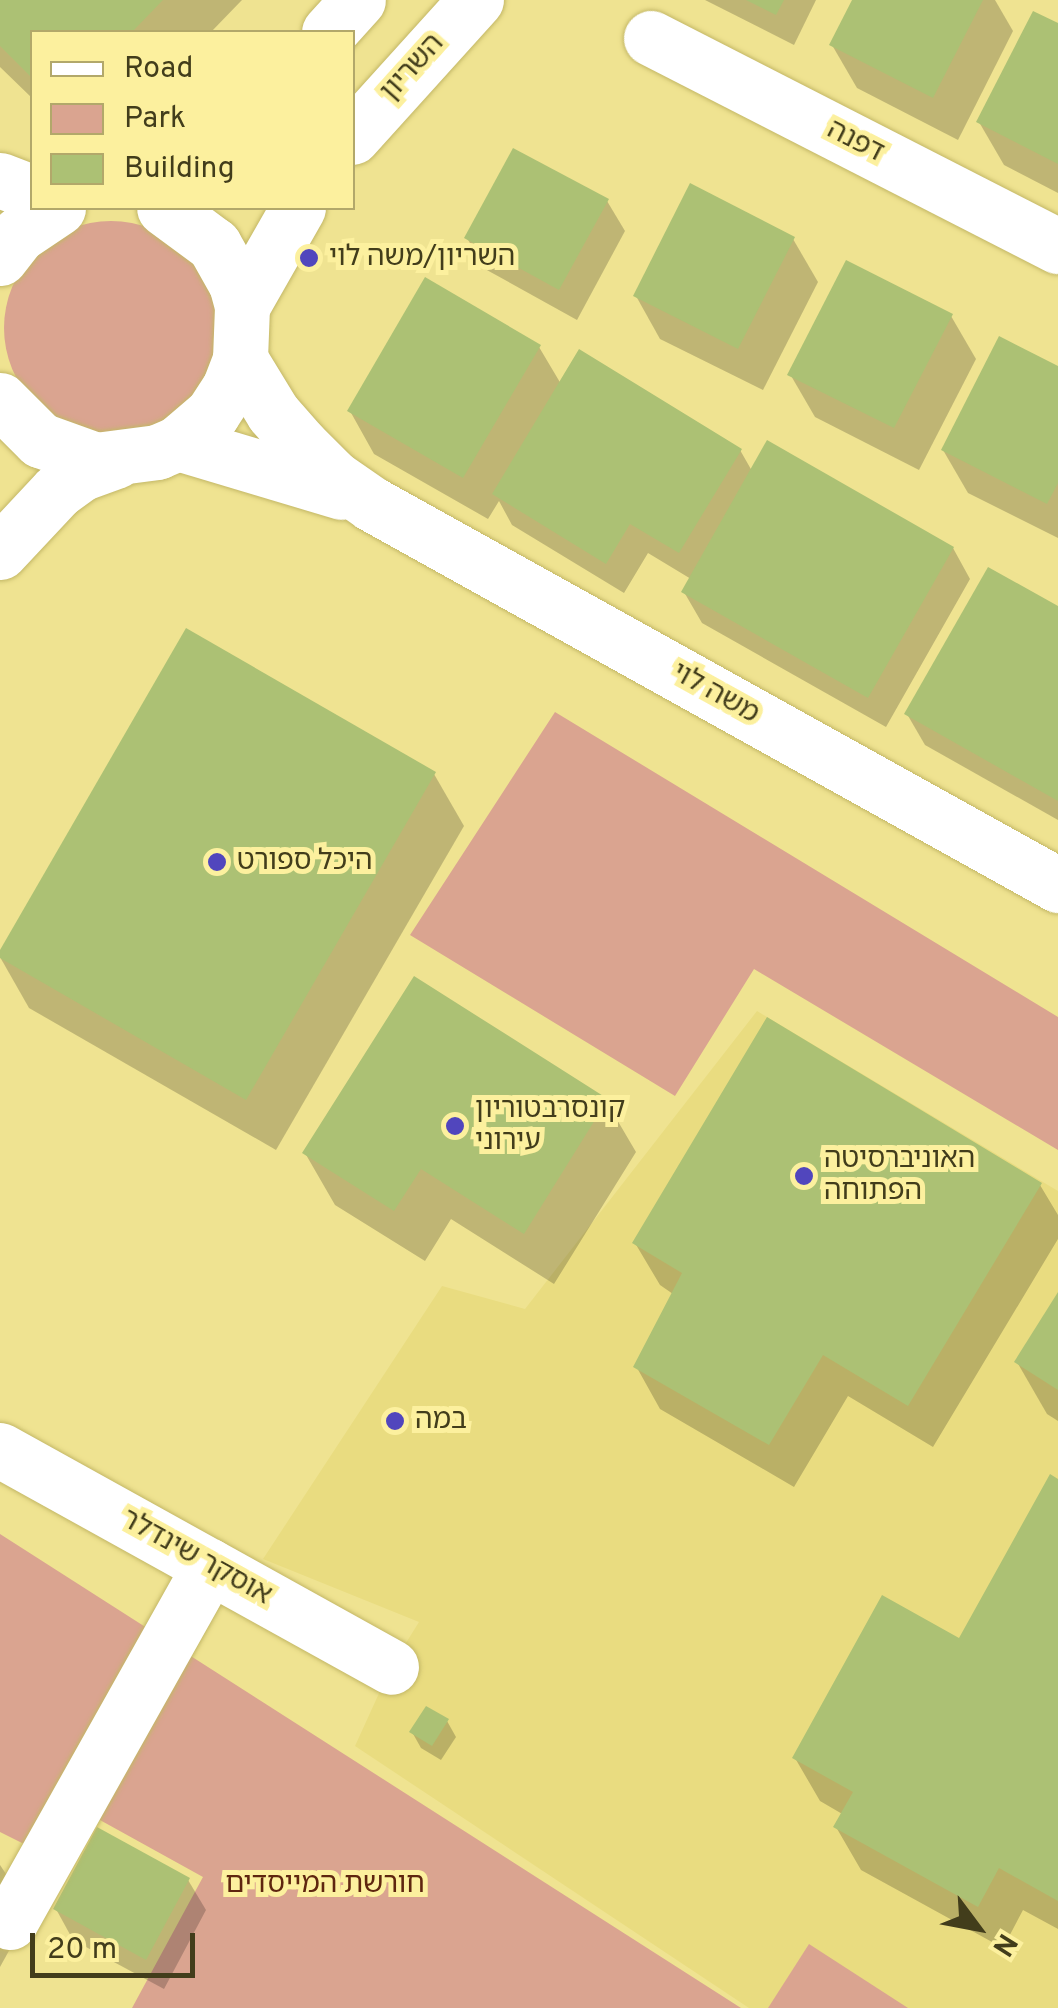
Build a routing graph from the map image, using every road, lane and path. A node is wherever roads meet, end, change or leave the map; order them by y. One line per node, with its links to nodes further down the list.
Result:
1 (358, 0): 3 (street)
2 (476, 0): 5 (street, השריון)
3 (330, 30)
4 (652, 38): 11 (street, דפנה)
5 (355, 135)
6 (0, 180): 7 (street)
7 (30, 191)
8 (55, 210): 12 (street)
9 (167, 210): 13 (street)
10 (297, 210): 13 (street)
11 (1058, 246)
12 (0, 258)
13 (242, 306): 14 (street)
14 (240, 360): 16 (street); 18 (street, משה לוי)
15 (0, 400): 17 (street)
16 (178, 442): 17 (street); 18 (street, משה לוי)
17 (116, 461): 19 (street)
18 (372, 504): 20 (street, משה לוי)
19 (0, 552)
20 (1058, 885)
21 (0, 1450): 22 (street, אוסקר שינדלר)
22 (210, 1566): 23 (street, אוסקר שינדלר); 24 (street)
23 (391, 1667)
24 (10, 1922)

